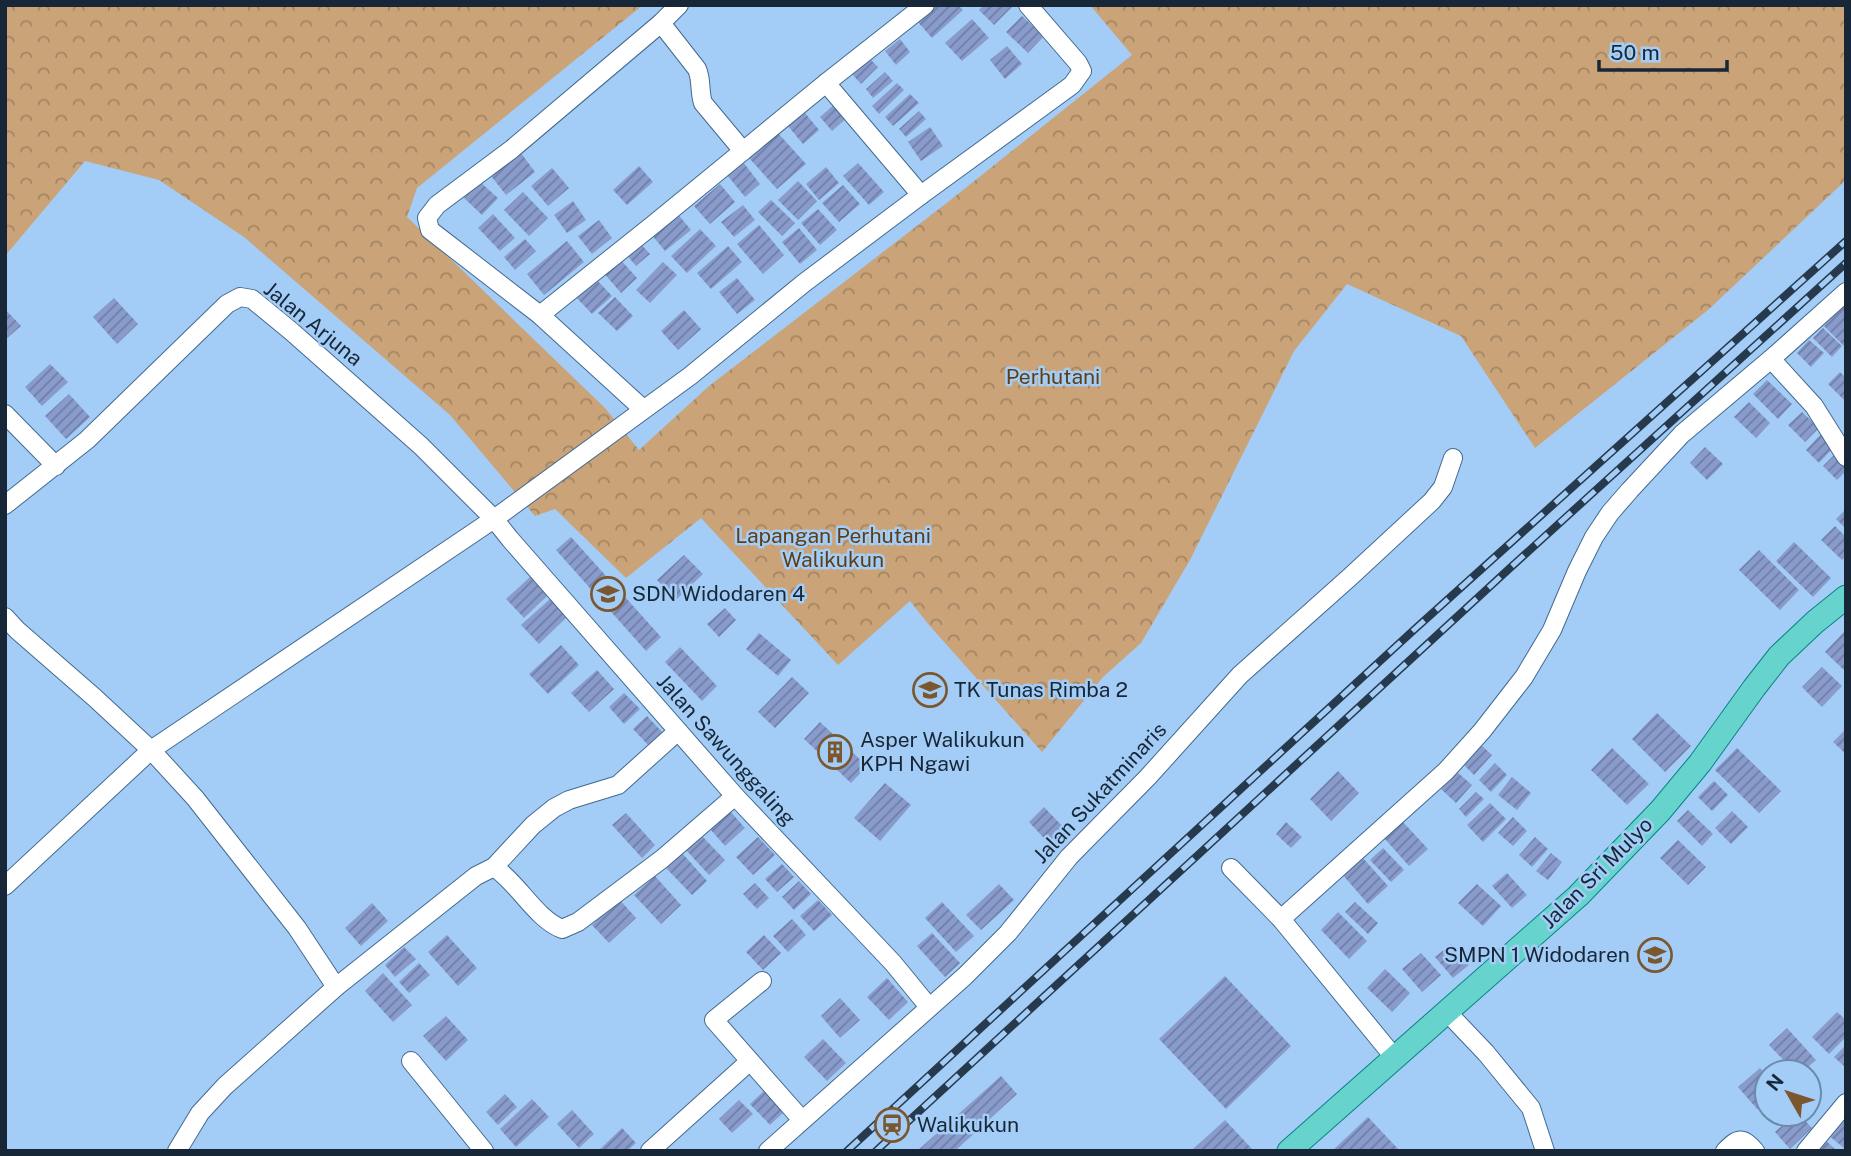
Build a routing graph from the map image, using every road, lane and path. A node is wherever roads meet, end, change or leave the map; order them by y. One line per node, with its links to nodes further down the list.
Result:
1 (679, 5): 4 (street)
2 (925, 5): 5 (street)
3 (1028, 5): 7 (street)
4 (661, 23): 6 (street); 9 (street)
5 (826, 83): 6 (street); 7 (street)
6 (743, 151): 9 (street)
7 (920, 195): 11 (street)
8 (1846, 292): 10 (street)
9 (540, 315): 11 (street)
10 (1771, 359): 13 (street); 26 (street)
11 (643, 409): 17 (street)
12 (5, 414): 15 (street)
13 (1846, 457)
14 (1453, 458): 29 (street, Jalan Sukatminaris)
15 (56, 466): 16 (street, Jalan Arjuna); 17 (street, Jalan Arjuna)
16 (5, 505)
17 (494, 519): 20 (street, Jalan Sawunggaling); 21 (street)
18 (1844, 602): 30 (main road, Jalan Sri Mulyo)
19 (5, 617): 21 (street)
20 (678, 731): 22 (street, Jalan Sawunggaling); 23 (street)
21 (151, 750): 25 (street); 28 (street)
22 (735, 796): 23 (street); 29 (street, Jalan Sawunggaling)
23 (494, 867): 28 (street)
24 (1231, 868): 26 (street)
25 (5, 886)
26 (1281, 919): 31 (street)
27 (762, 981): 33 (street)
28 (336, 987): 36 (street)
29 (929, 1007): 35 (street, Jalan Sukatminaris)
30 (1447, 1012): 31 (main road, Jalan Sri Mulyo); 41 (street)
31 (1394, 1056): 40 (main road, Jalan Sri Mulyo)
32 (411, 1061): 37 (street)
33 (750, 1061): 35 (street); 38 (street)
34 (1846, 1103): 44 (street)
35 (802, 1120): 39 (street, Jalan Sukatminaris)
36 (177, 1151)
37 (484, 1151)
38 (650, 1151)
39 (768, 1151)
40 (1289, 1151)
41 (1545, 1151)
42 (1725, 1151): 43 (street)
43 (1755, 1151)
44 (1806, 1151)

